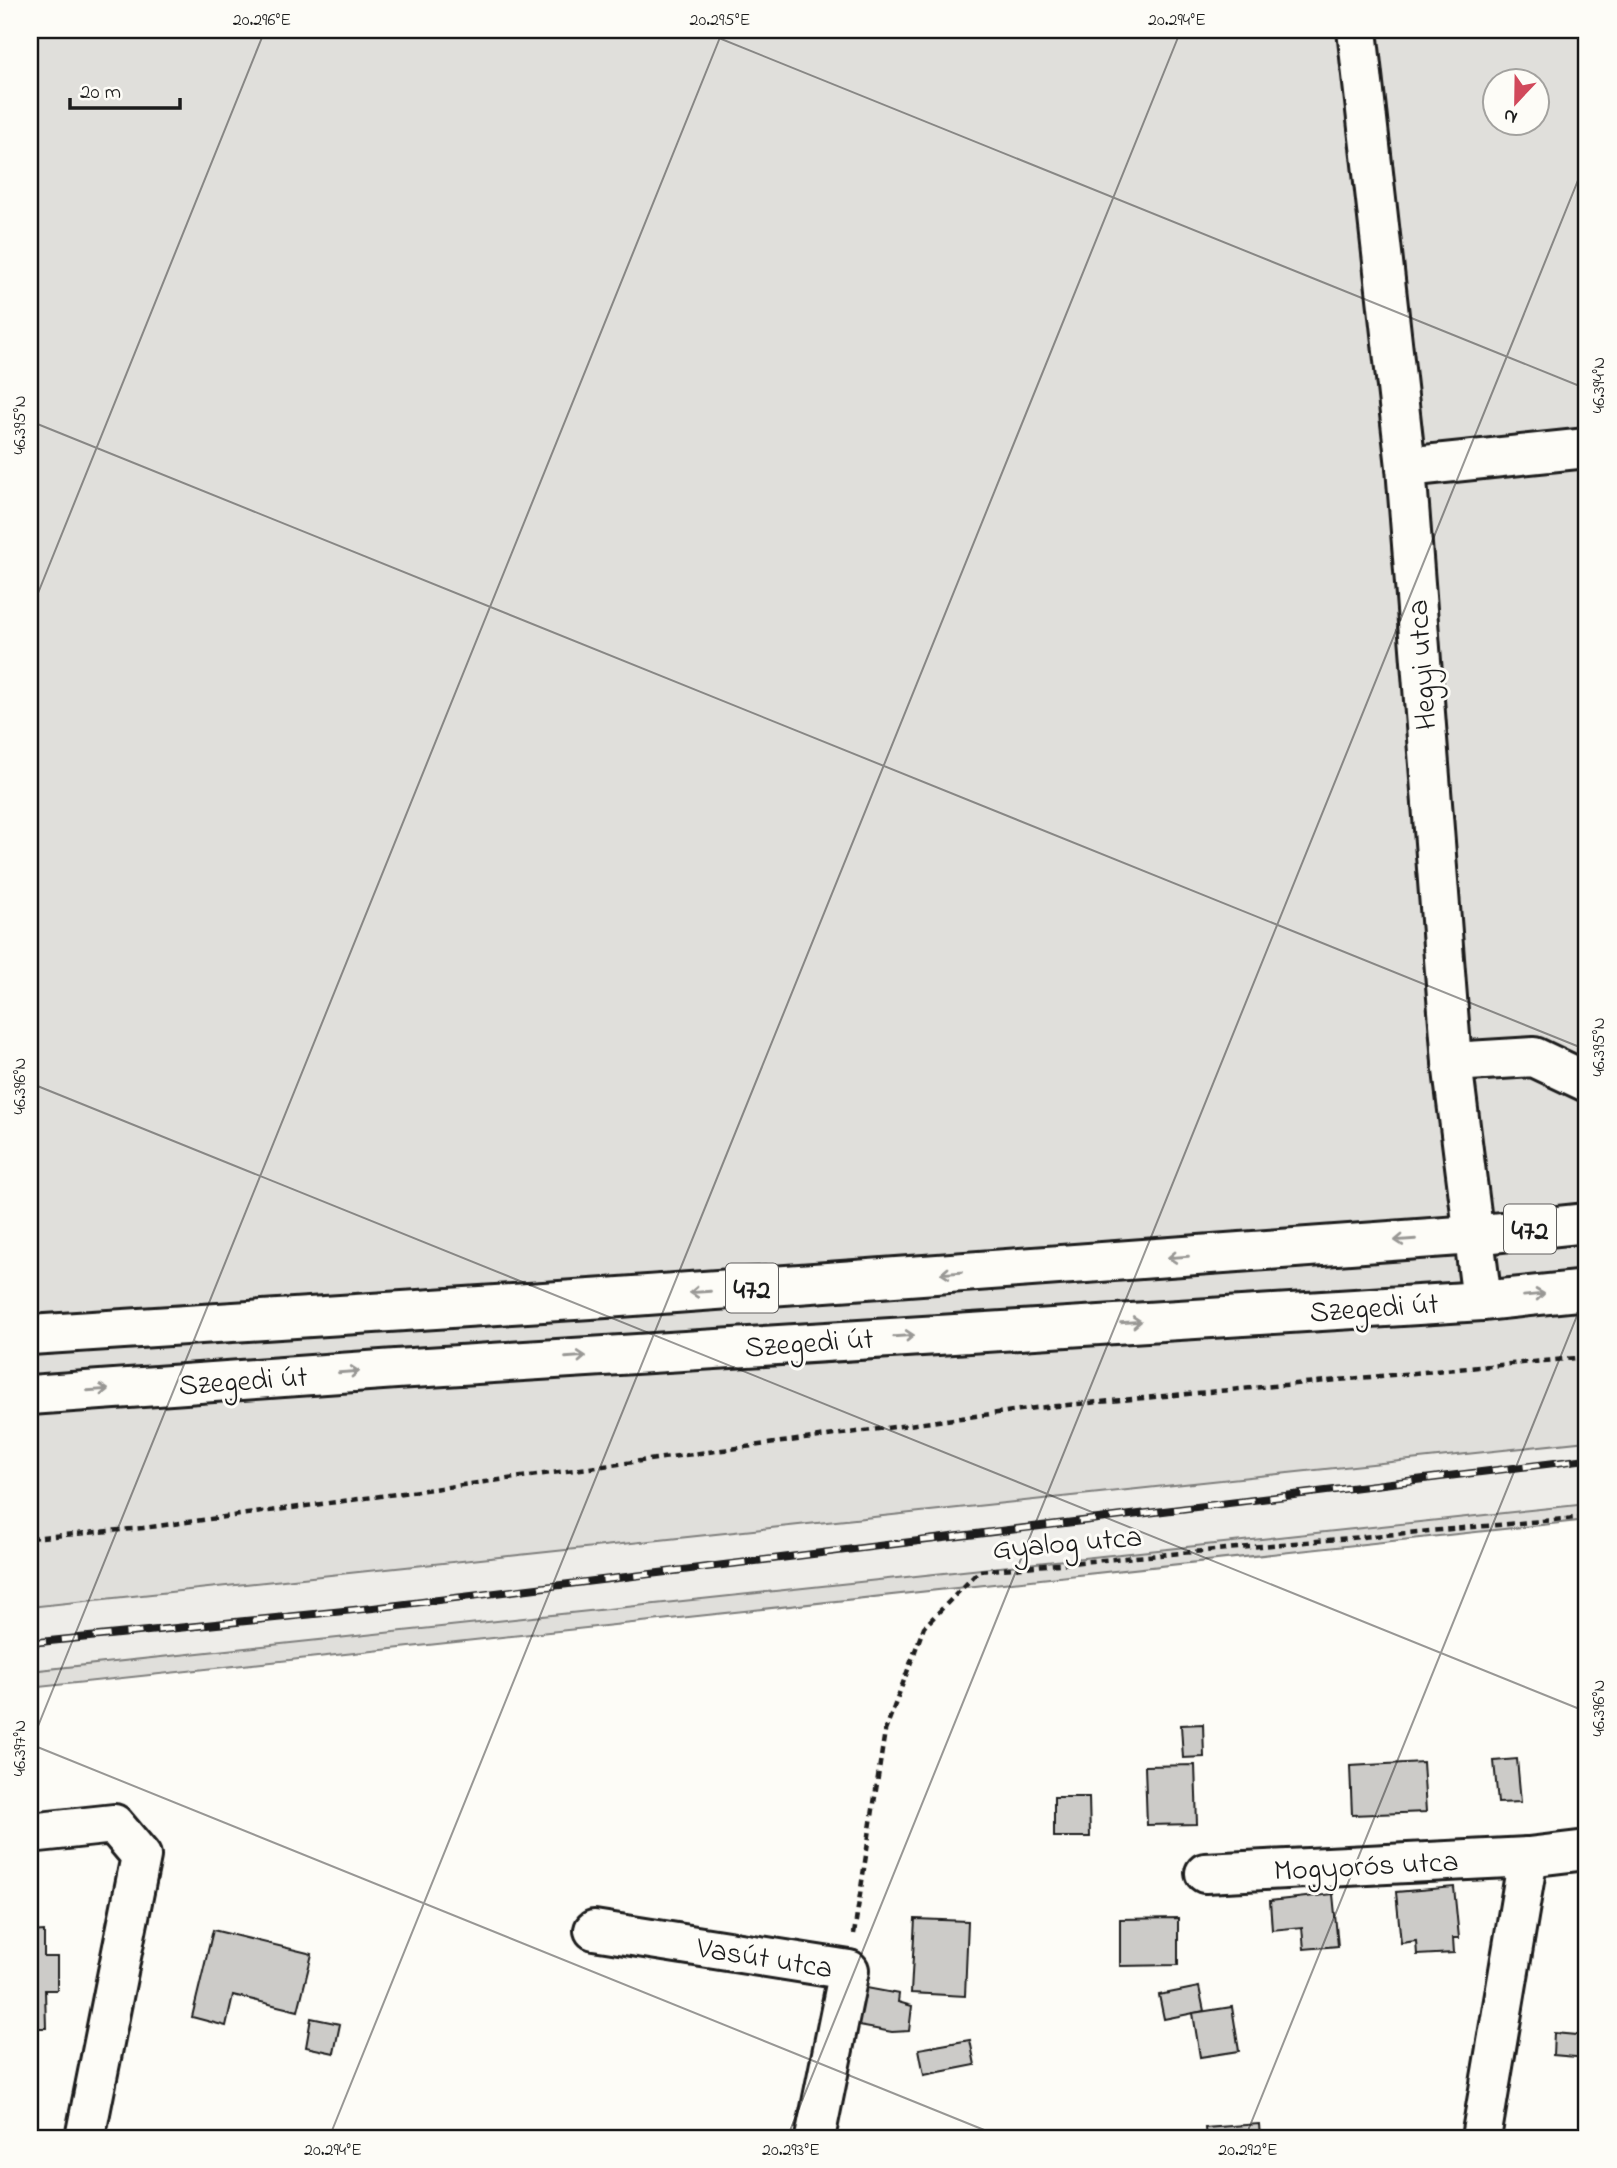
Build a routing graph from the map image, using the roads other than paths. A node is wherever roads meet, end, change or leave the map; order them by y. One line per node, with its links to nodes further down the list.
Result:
1 (1357, 30): 3 (street, Hegyi utca)
2 (1587, 448): 3 (street)
3 (1406, 467): 4 (street, Hegyi utca)
4 (1452, 1062): 5 (street); 7 (street, Hegyi utca)
5 (1587, 1082)
6 (1587, 1223): 7 (street, 472)
7 (1473, 1235): 9 (street, Hegyi utca); 10 (street, Szegedi út / 472, one-way to 10)
8 (1587, 1290): 9 (street, Szegedi út / 472, one-way to 8)
9 (1482, 1301): 11 (street, Szegedi út / 472, one-way to 9)
10 (30, 1335)
11 (30, 1395)
12 (30, 1833): 17 (street)
13 (1587, 1850): 14 (street, Mogyorós utca)
14 (1528, 1857): 15 (street, Mogyorós utca); 19 (street)
15 (1205, 1873)
16 (594, 1930): 18 (street, Vasút utca)
17 (85, 2138)
18 (815, 2138)
19 (1481, 2138)

